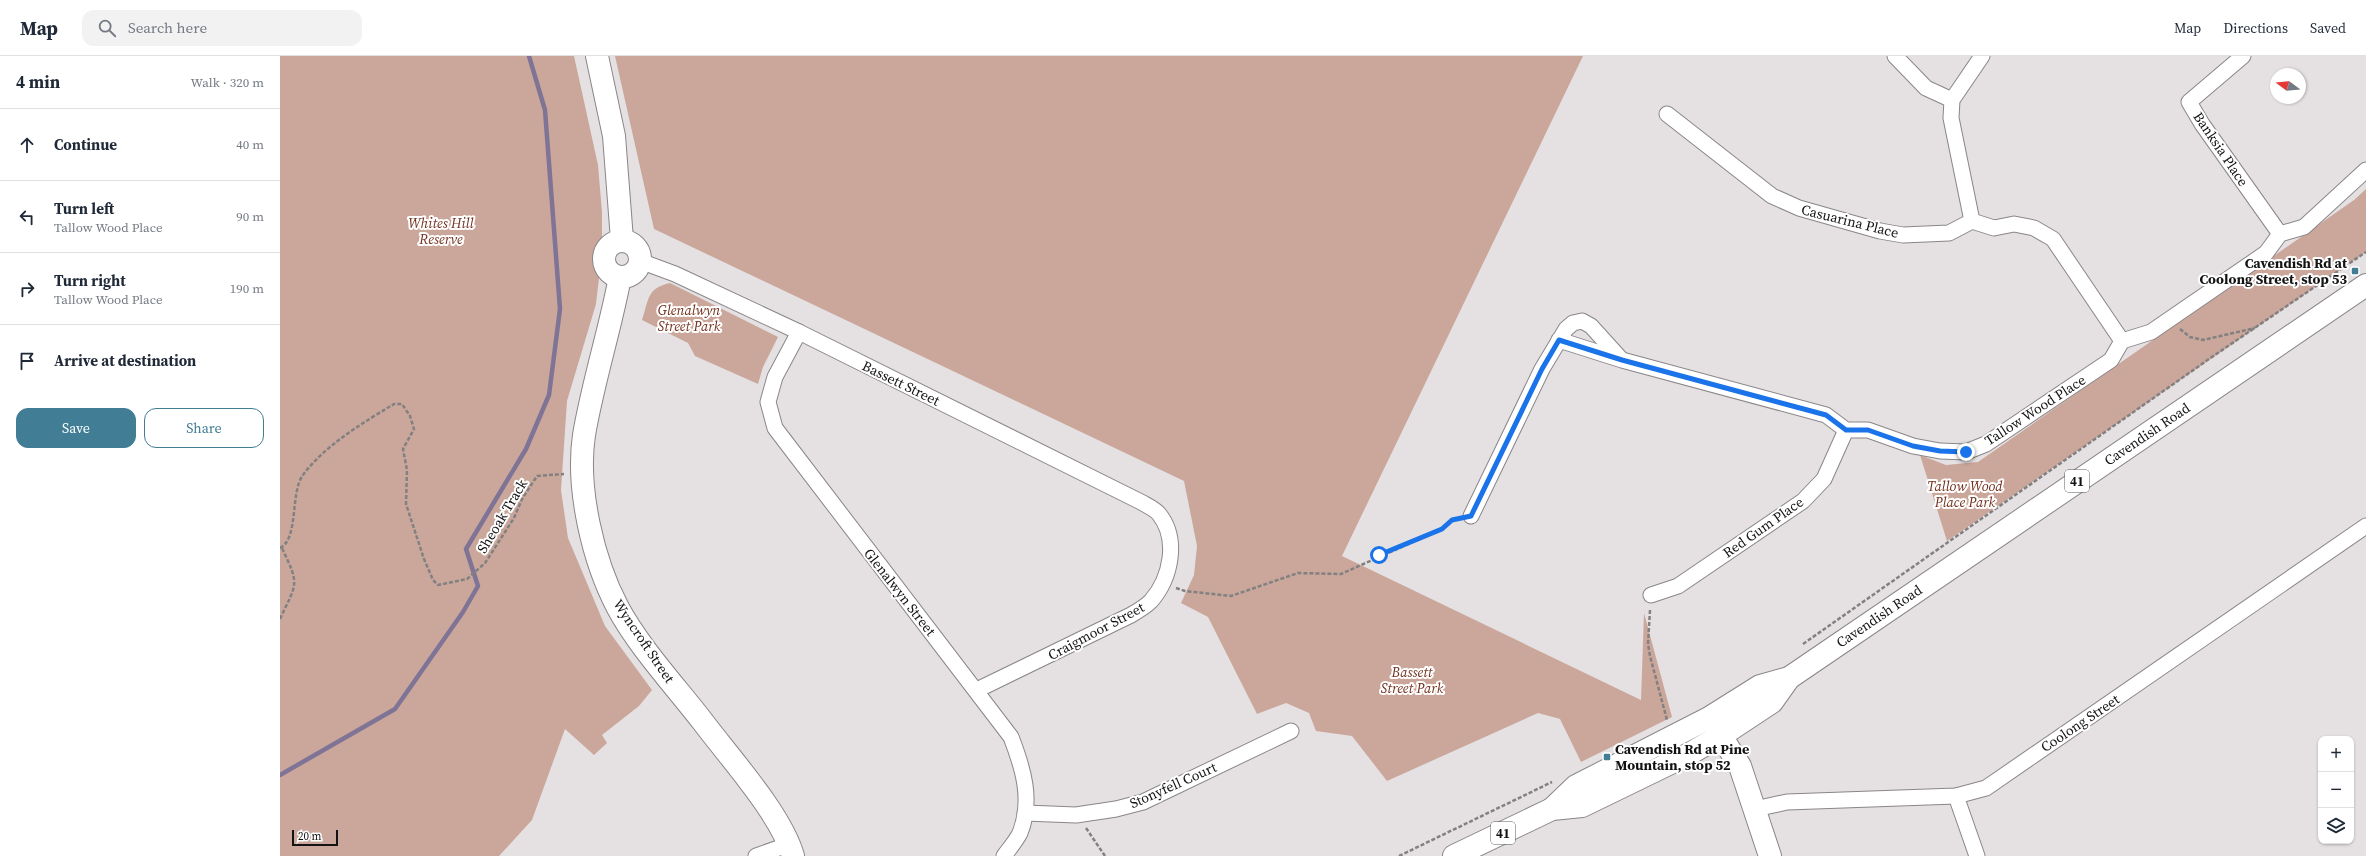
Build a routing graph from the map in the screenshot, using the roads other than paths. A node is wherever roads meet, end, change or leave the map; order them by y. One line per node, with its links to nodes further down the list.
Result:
1 (597, 56): 10 (main road)
2 (1895, 56): 5 (street)
3 (1982, 56): 5 (street)
4 (2243, 56): 9 (street, Banksia Place)
5 (1952, 100): 8 (street)
6 (1667, 114): 8 (street, Casuarina Place)
7 (2366, 170): 9 (street)
8 (1972, 221): 16 (street)
9 (2280, 234): 16 (street)
10 (622, 240): 11 (main road); 12 (main road)
11 (640, 261): 12 (main road); 14 (street, Bassett Street)
12 (620, 277): 32 (main road, Wyncroft Street)
13 (2366, 285): 23 (main road, Cavendish Road / 41)
14 (798, 332): 19 (street, Bassett Street); 24 (street, Glenalwyn Street)
15 (1559, 340): 17 (street); 17 (street); 20 (street)
16 (2122, 341): 18 (street, Tallow Wood Place)
17 (1622, 360): 18 (street)
18 (1846, 430): 22 (street, Red Gum Place)
19 (1158, 514): 24 (street, Craigmoor Street)
20 (1471, 516)
21 (2366, 526): 28 (street, Coolong Street)
22 (1651, 595)
23 (1789, 678): 25 (main road, Cavendish Road / 41); 27 (main road, Cavendish Road / 41)
24 (977, 690): 31 (street, Glenalwyn Street)
25 (1709, 718): 27 (main road); 29 (main road, Cavendish Road / 41)
26 (1291, 731): 31 (street, Stonyfell Court)
27 (1722, 735): 29 (main road, Cavendish Road / 41); 30 (main road)
28 (1956, 796): 30 (street, Coolong Street); 37 (street)
29 (1552, 809): 35 (main road, Cavendish Road / 41)
30 (1755, 809): 36 (main road)
31 (1025, 813): 34 (street, Glenalwyn Street)
32 (791, 850): 33 (street)
33 (756, 856)
34 (1004, 856)
35 (1454, 856)
36 (1770, 856)
37 (1977, 856)

